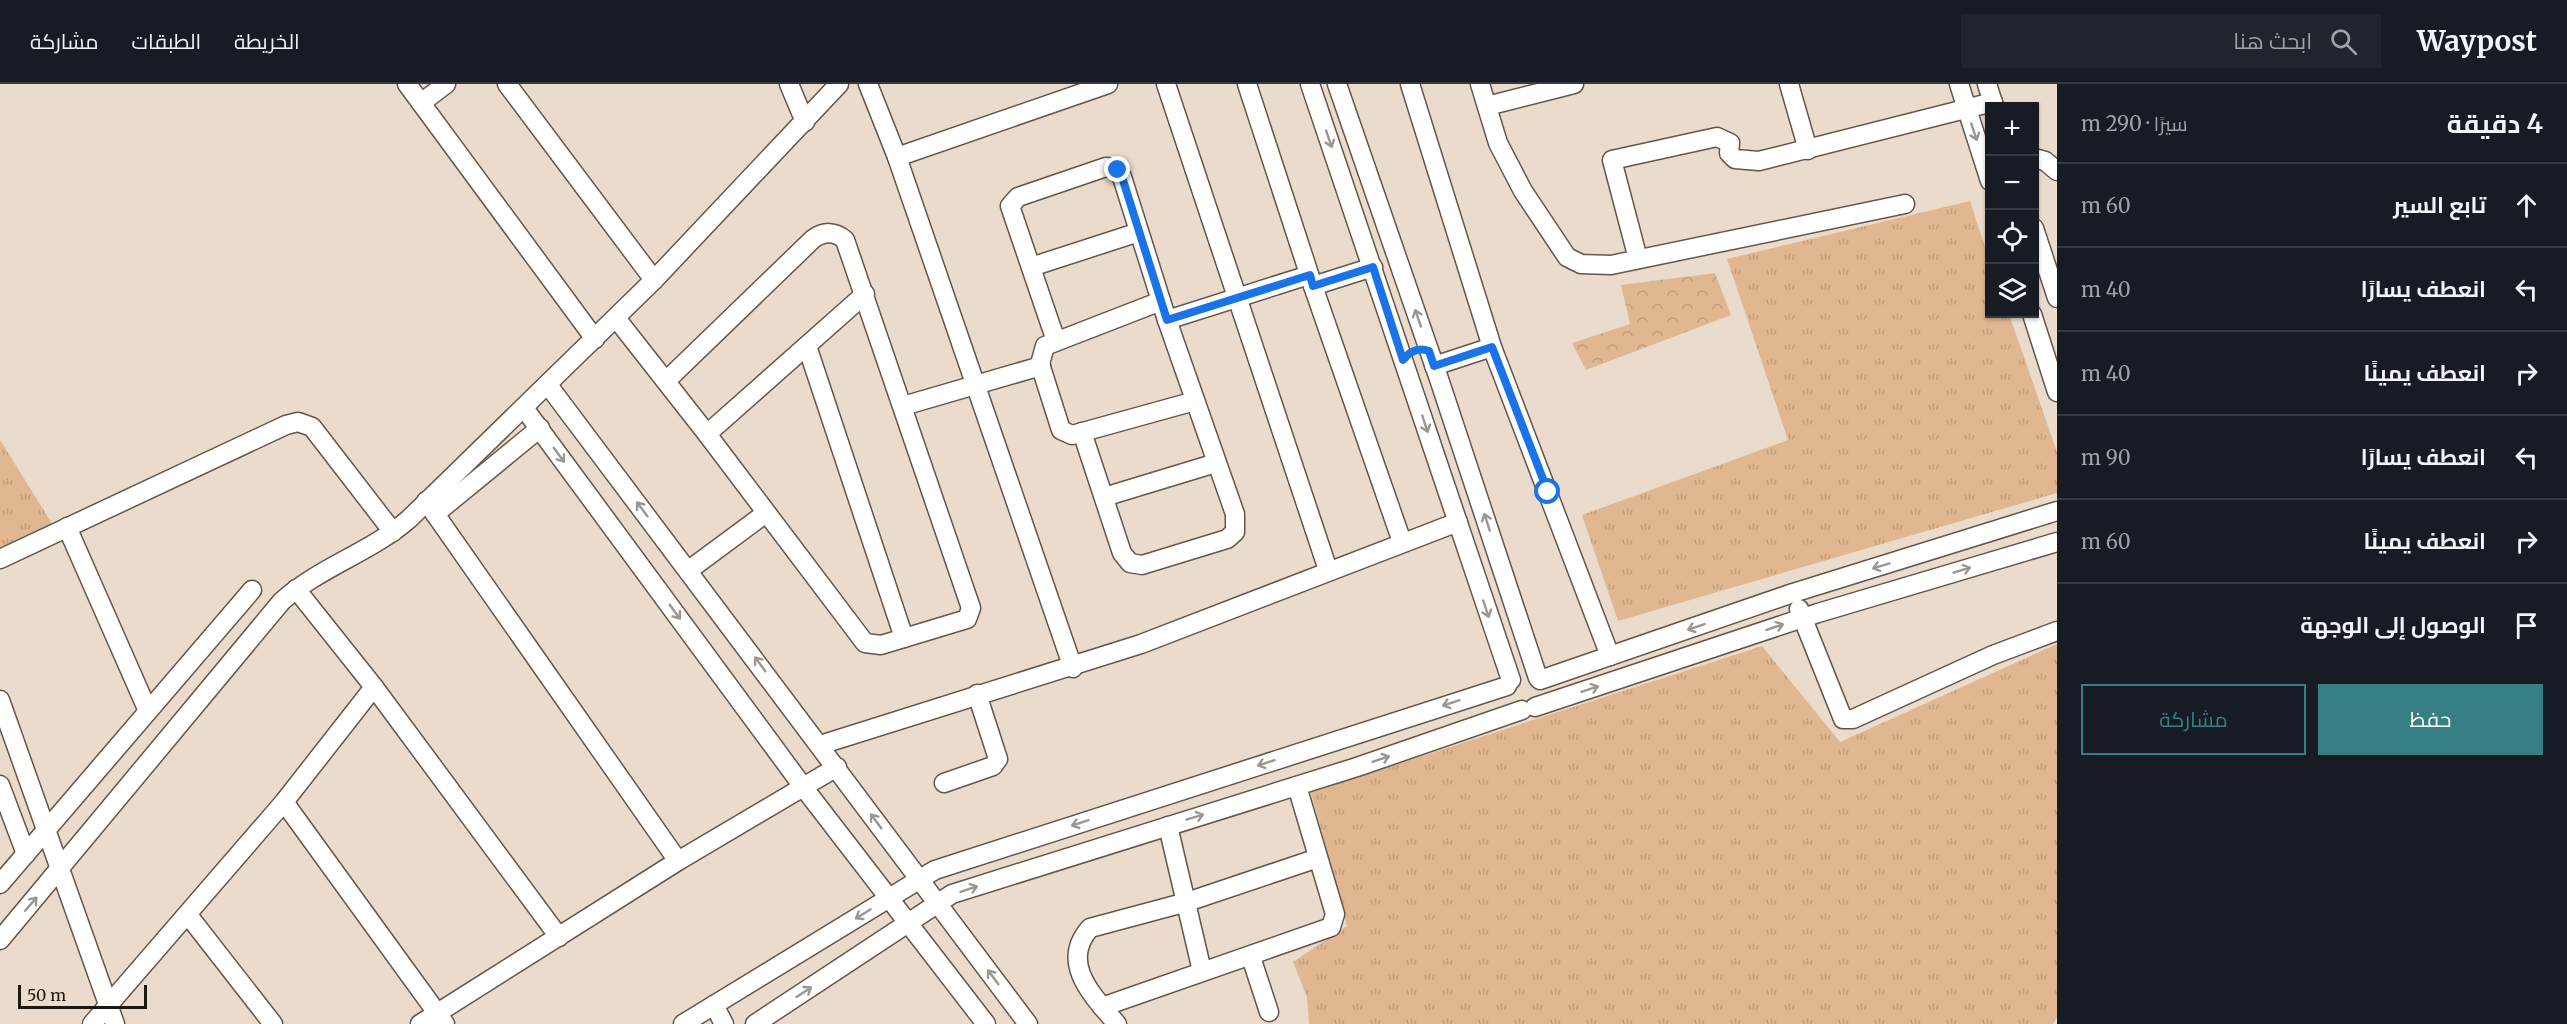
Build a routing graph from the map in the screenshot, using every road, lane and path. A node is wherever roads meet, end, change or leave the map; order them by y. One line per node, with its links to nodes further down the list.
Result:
1 (408, 84): 18 (street)
2 (446, 84): 18 (street)
3 (507, 84): 33 (street)
4 (789, 84): 21 (street)
5 (839, 84): 21 (street)
6 (868, 84): 23 (street)
7 (1108, 84): 23 (street)
8 (1166, 84): 36 (street)
9 (1247, 84): 34 (street)
10 (1310, 84): 32 (street, one-way to 32)
11 (1337, 84): 47 (street, one-way to 11)
12 (1410, 84): 45 (street)
13 (1480, 84): 19 (street)
14 (1574, 84): 19 (street)
15 (1789, 84): 22 (street)
16 (1959, 84): 20 (street)
17 (1991, 97): 20 (street)
18 (421, 103): 42 (street)
19 (1487, 106): 30 (street)
20 (1967, 109): 22 (street); 25 (street, one-way to 25)
21 (805, 122): 33 (street)
22 (1808, 150): 30 (street)
23 (897, 157): 51 (street)
24 (2039, 159): 26 (street)
25 (1985, 168)
26 (2057, 171)
27 (1905, 204): 30 (street)
28 (1139, 232): 31 (street); 31 (street); 38 (street)
29 (2039, 243): 37 (street)
30 (1638, 259)
31 (1031, 267): 43 (street)
32 (1373, 267): 34 (street); 46 (street)
33 (654, 279): 39 (street)
34 (1311, 281): 36 (street); 68 (street)
35 (865, 294): 44 (street); 49 (street); 55 (street)
36 (1238, 298): 41 (street); 72 (street)
37 (2057, 298)
38 (1161, 301): 41 (street); 43 (street)
39 (616, 318): 42 (street); 49 (street)
40 (2033, 318): 53 (street)
41 (1167, 320): 54 (street)
42 (595, 339): 50 (street)
43 (1056, 340): 48 (street)
44 (807, 346): 59 (street); 78 (street)
45 (1492, 347): 47 (street); 79 (street)
46 (1403, 360): 47 (street); 52 (street)
47 (1434, 365): 52 (street); 81 (street, one-way to 47)
48 (1041, 366): 51 (street); 58 (street)
49 (666, 381): 59 (street)
50 (548, 385): 56 (street); 71 (street, one-way to 50)
51 (976, 386): 55 (street); 80 (street)
52 (1413, 388): 65 (street, one-way to 65)
53 (2057, 392)
54 (1195, 401): 58 (street); 60 (street)
55 (903, 406): 78 (street)
56 (524, 408): 57 (street); 62 (street)
57 (540, 428): 62 (street); 95 (street, one-way to 95)
58 (1082, 432): 61 (street)
59 (707, 434): 64 (street)
60 (1216, 463): 61 (street); 61 (street)
61 (1104, 497)
62 (431, 508): 67 (street); 102 (street)
63 (2057, 511): 75 (street, one-way to 75)
64 (766, 513): 71 (street); 78 (street)
65 (1458, 522): 68 (street); 82 (street, one-way to 82)
66 (67, 527): 67 (street); 70 (street); 87 (street)
67 (393, 532): 73 (street)
68 (1402, 542): 72 (street)
69 (2057, 542): 76 (street, one-way to 69)
70 (0, 559)
71 (688, 570): 89 (street, one-way to 71)
72 (1328, 570): 80 (street)
73 (296, 589): 83 (street); 103 (street)
74 (252, 590): 87 (street)
75 (1793, 593): 76 (street); 79 (street, one-way to 79)
76 (1802, 619): 77 (street); 86 (street, one-way to 76)
77 (2057, 631)
78 (904, 638)
79 (1610, 656): 81 (street)
80 (1072, 668): 84 (street)
81 (1539, 679): 82 (street); 86 (street)
82 (1509, 683): 86 (street); 88 (street, one-way to 88)
83 (374, 687): 96 (street); 111 (street)
84 (977, 694): 89 (street); 92 (street)
85 (0, 700): 99 (street)
86 (1528, 709): 91 (street, one-way to 86)
87 (148, 711): 99 (street)
88 (1346, 737): 91 (street); 97 (street, one-way to 97)
89 (820, 745): 90 (street)
90 (837, 767): 95 (street); 104 (street, one-way to 90)
91 (1357, 767): 94 (street)
92 (944, 783)
93 (0, 785): 100 (street)
94 (1297, 786): 98 (street, one-way to 94); 101 (street)
95 (804, 788): 102 (street); 106 (street)
96 (284, 802): 109 (street); 119 (street)
97 (1143, 803): 98 (street); 104 (street, one-way to 104)
98 (1160, 829): 107 (street); 108 (street, one-way to 98)
99 (46, 830): 100 (street); 103 (street)
100 (26, 854): 105 (street)
101 (1318, 858): 107 (street); 113 (street)
102 (678, 861): 111 (street)
103 (61, 869): 112 (street, one-way to 103); 116 (street)
104 (919, 879): 106 (street); 108 (street)
105 (0, 885)
106 (889, 897): 110 (street); 115 (street, one-way to 115)
107 (1187, 902): 114 (street); 117 (street)
108 (937, 904): 110 (street); 128 (street, one-way to 108)
109 (189, 915): 116 (street); 122 (street)
110 (909, 923): 126 (street, one-way to 110); 127 (street)
111 (559, 937): 119 (street)
112 (0, 940)
113 (1251, 957): 114 (street); 118 (street)
114 (1202, 970): 117 (street)
115 (714, 1005): 124 (street); 125 (street)
116 (108, 1006): 120 (street); 121 (street)
117 (1102, 1007): 129 (street)
118 (1269, 1012)
119 (441, 1018): 123 (street)
120 (92, 1024)
121 (115, 1024)
122 (273, 1024)
123 (420, 1024)
124 (683, 1024)
125 (724, 1024)
126 (755, 1024)
127 (986, 1024)
128 (1028, 1024)
129 (1117, 1024)

